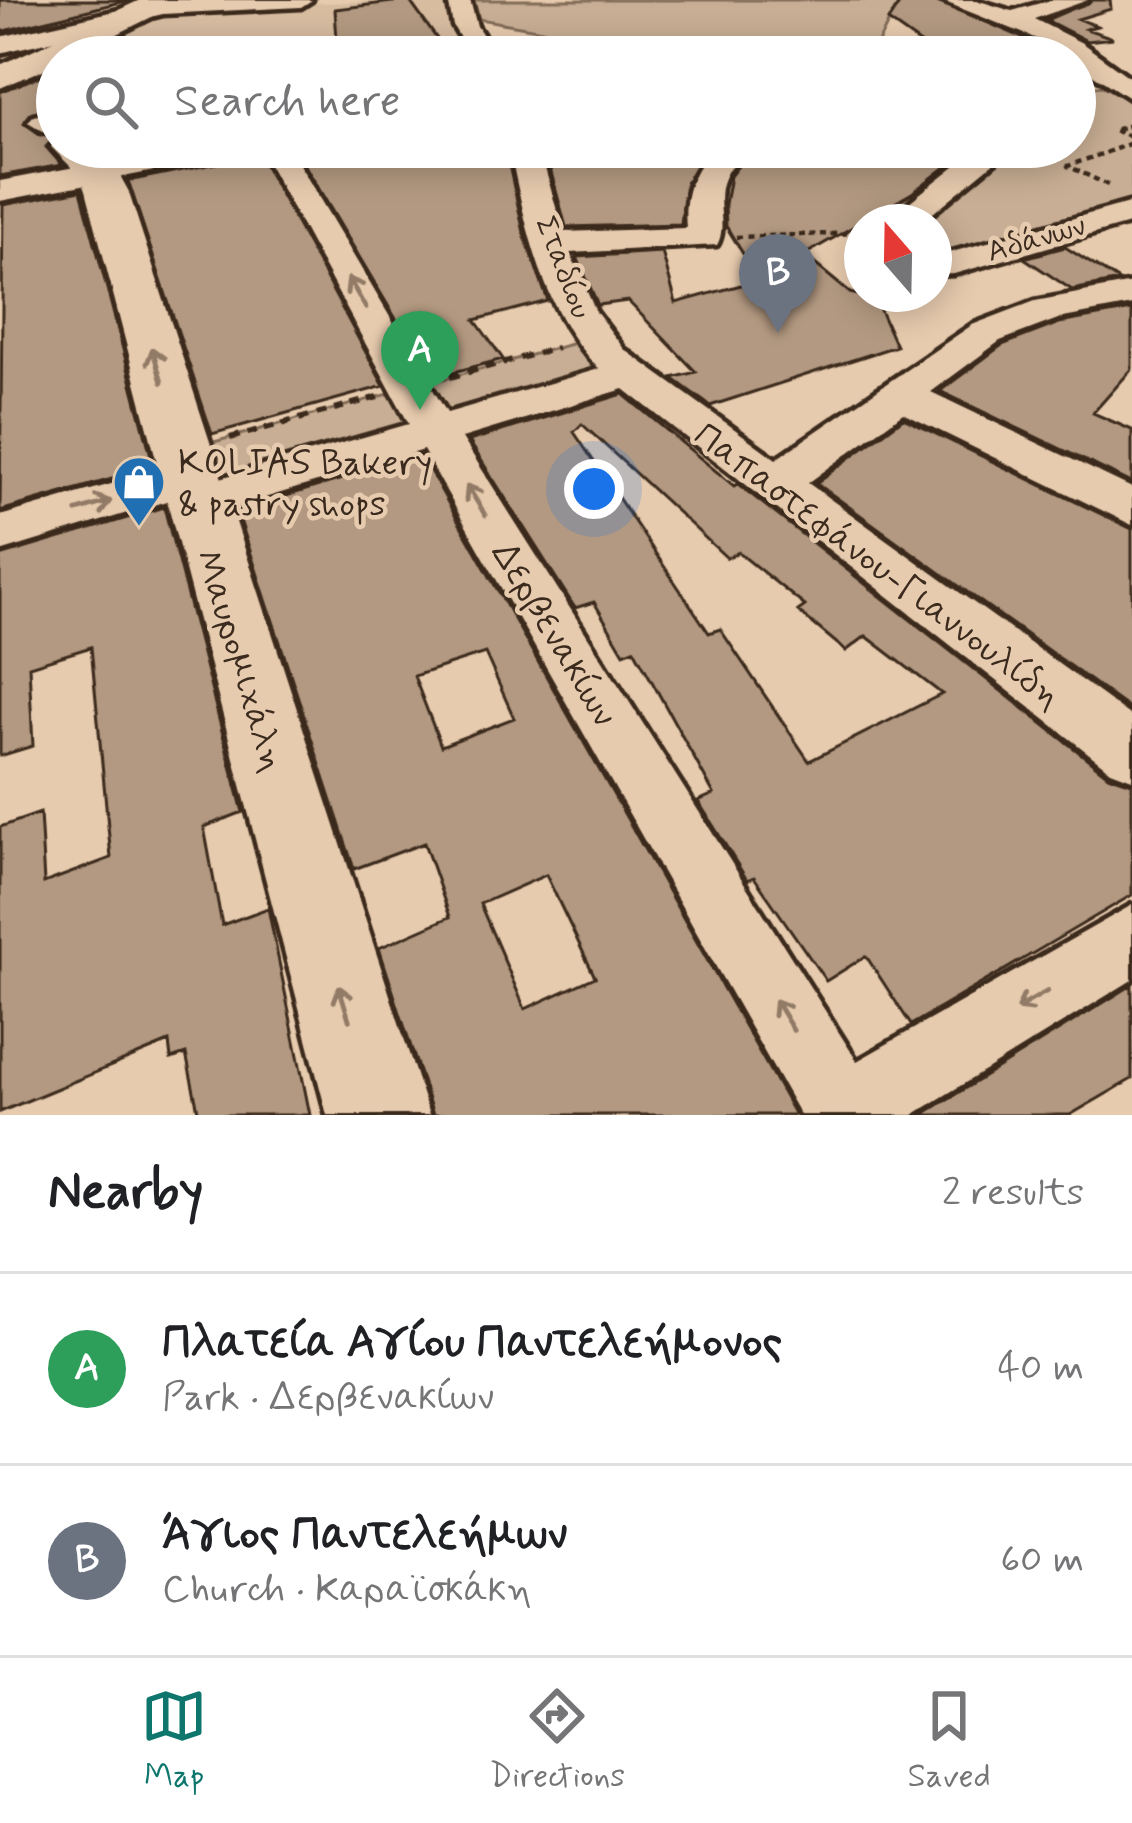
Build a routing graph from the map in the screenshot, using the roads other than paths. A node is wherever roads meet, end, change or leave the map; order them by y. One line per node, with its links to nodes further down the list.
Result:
1 (96, 0): 6 (street)
2 (301, 0): 6 (street)
3 (459, 0): 9 (street)
4 (951, 0): 7 (street)
5 (1077, 0): 7 (street)
6 (153, 5): 8 (street); 11 (street)
7 (1012, 18): 10 (street)
8 (88, 36)
9 (468, 36)
10 (1039, 36)
11 (0, 45)
12 (1132, 53): 14 (street)
13 (36, 61): 16 (street)
14 (1096, 64)
15 (1096, 73): 18 (street)
16 (0, 78)
17 (0, 89): 19 (street)
18 (1132, 92)
19 (36, 117)
20 (36, 162): 26 (street)
21 (75, 168): 38 (street, Μαυρομιχάλη, one-way to 21)
22 (286, 168): 36 (street, Δερβενακίων, one-way to 22)
23 (530, 168): 29 (street, Σταδίου)
24 (714, 168): 29 (street)
25 (971, 168): 27 (street)
26 (0, 190)
27 (924, 204)
28 (1132, 212): 30 (street, Αδάνων)
29 (551, 243): 34 (street, Σταδίου)
30 (952, 260)
31 (952, 273): 33 (street)
32 (1132, 294): 33 (street)
33 (996, 300): 35 (street)
34 (628, 374): 36 (street); 37 (street, Παπαστεφάνου-Γιαννουλίδη)
35 (898, 394): 37 (street); 39 (street)
36 (435, 431): 38 (street); 43 (street, Δερβενακίων, one-way to 36)
37 (774, 484): 41 (street, Παπαστεφάνου-Γιαννουλίδη)
38 (192, 490): 40 (street, one-way to 38); 44 (street, Μαυρομιχάλη, one-way to 38)
39 (1132, 508)
40 (0, 534)
41 (1132, 752)
42 (1132, 940): 43 (street, one-way to 43)
43 (843, 1114)
44 (378, 1115)

